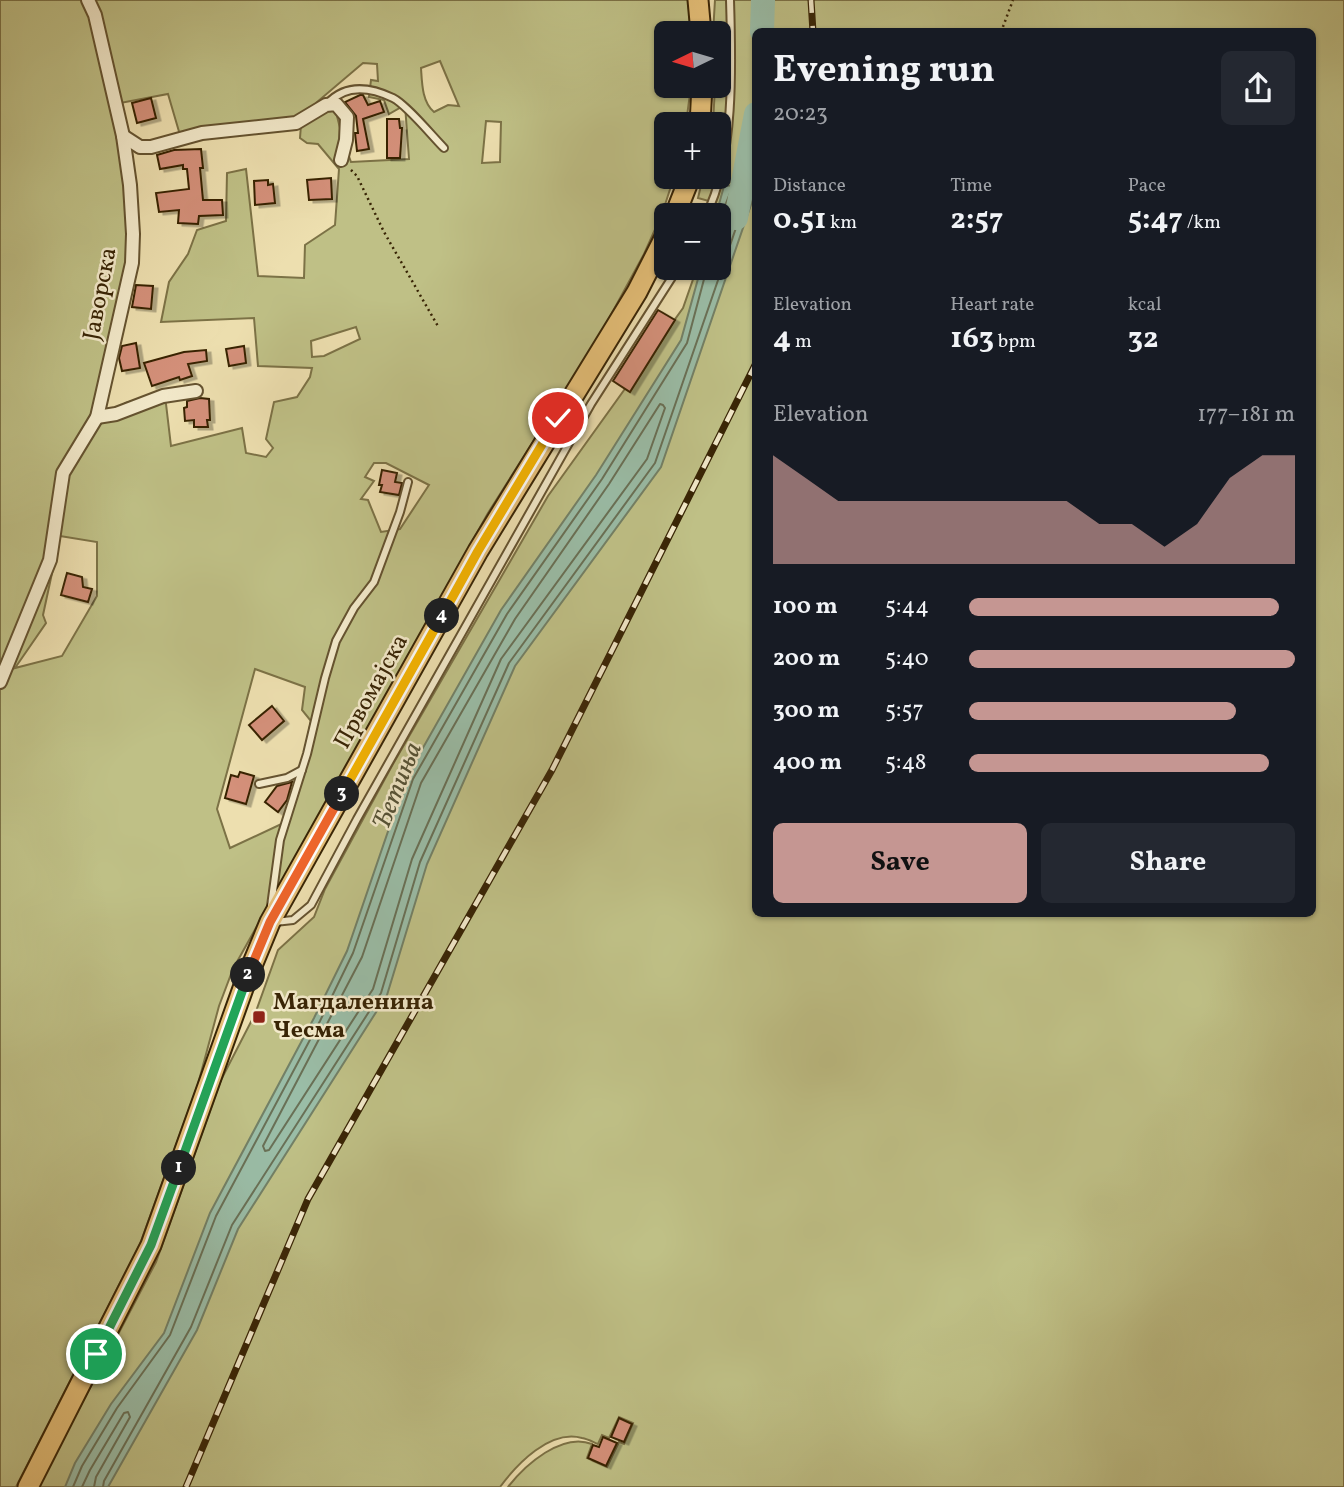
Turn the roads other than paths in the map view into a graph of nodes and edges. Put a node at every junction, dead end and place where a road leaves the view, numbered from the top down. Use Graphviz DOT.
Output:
graph roads {
  1 [pos="88,0"];
  2 [pos="698,0"];
  3 [pos="730,0"];
  4 [pos="700,21"];
  5 [pos="326,105"];
  6 [pos="123,136"];
  7 [pos="444,148"];
  8 [pos="341,160"];
  9 [pos="712,203"];
  10 [pos="654,258"];
  11 [pos="670,280"];
  12 [pos="196,391"];
  13 [pos="97,417"];
  14 [pos="408,482"];
  15 [pos="0,682"];
  16 [pos="302,770"];
  17 [pos="259,784"];
  18 [pos="270,922"];
  19 [pos="28,1487"];
  1 -- 6 [label="street, Јаворска"];
  2 -- 4 [label="main road"];
  3 -- 9 [label="lane"];
  5 -- 6 [label="street"];
  5 -- 7 [label="lane"];
  5 -- 8 [label="street"];
  6 -- 13 [label="street, Јаворска"];
  10 -- 18 [label="main road, Првомајска"];
  11 -- 18 [label="lane"];
  12 -- 13 [label="street"];
  13 -- 15 [label="street, Јаворска"];
  14 -- 16 [label="lane, Првомајска"];
  16 -- 17 [label="lane"];
  16 -- 18 [label="lane, Првомајска"];
  18 -- 19 [label="main road, Првомајска"];
}
